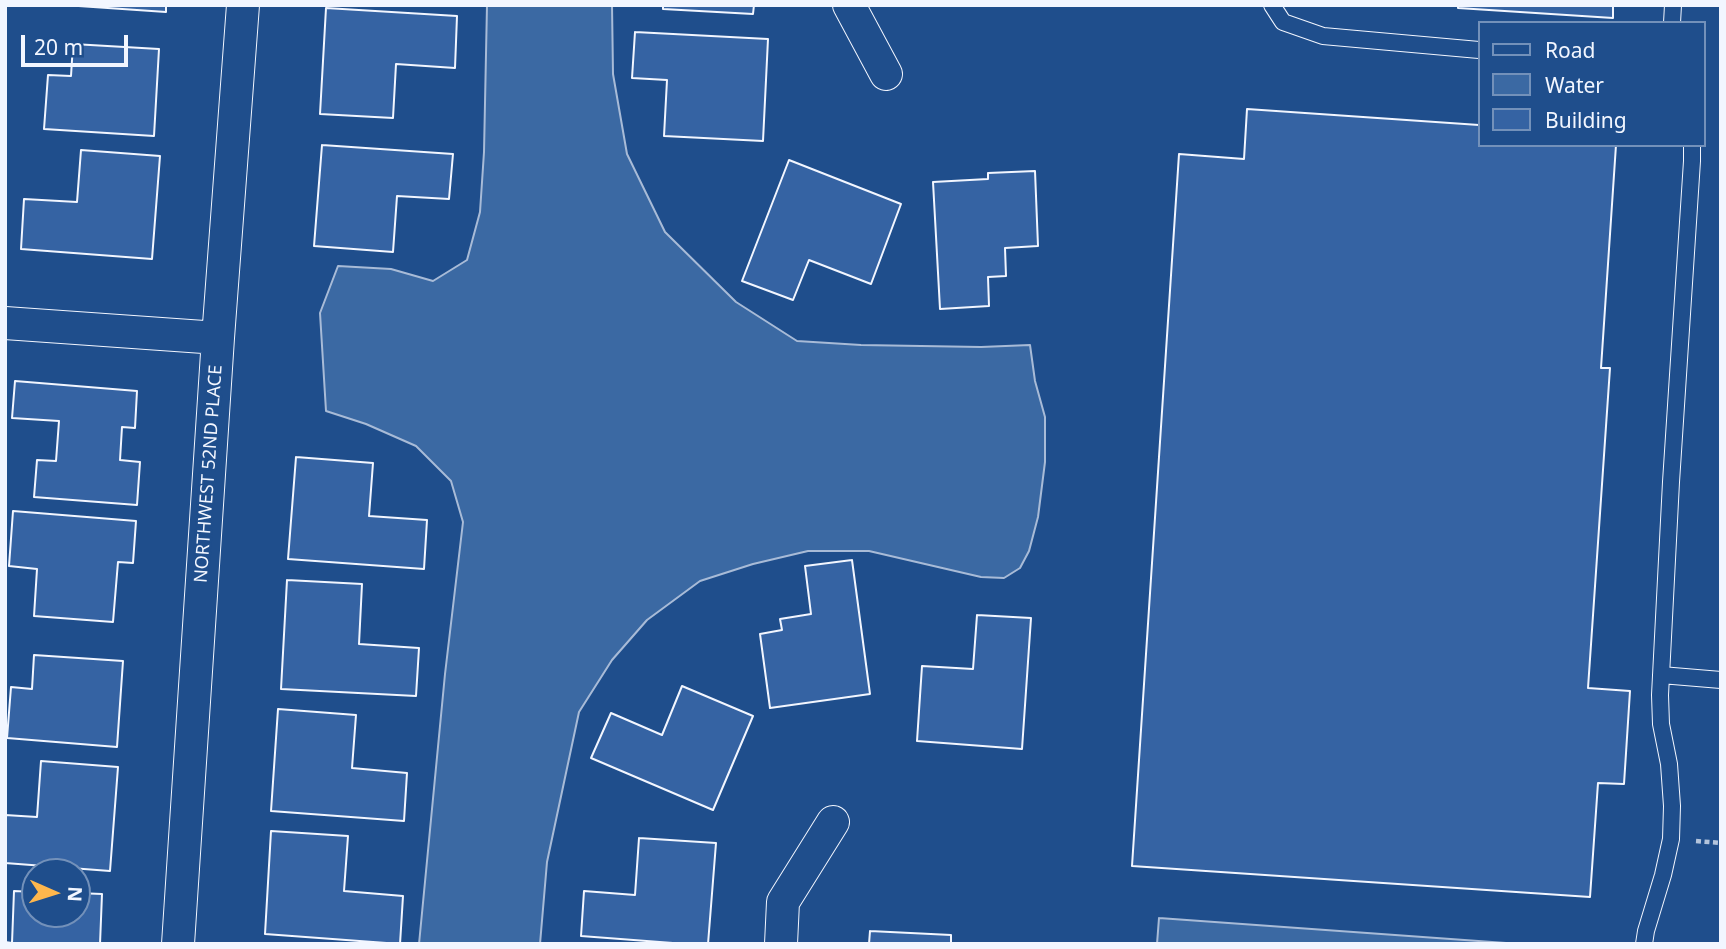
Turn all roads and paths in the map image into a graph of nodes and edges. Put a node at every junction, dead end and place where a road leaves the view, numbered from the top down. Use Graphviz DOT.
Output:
graph roads {
  1 [pos="243,5"];
  2 [pos="849,5"];
  3 [pos="1272,5"];
  4 [pos="1478,50"];
  5 [pos="886,74"];
  6 [pos="1692,147"];
  7 [pos="5,323"];
  8 [pos="218,338"];
  9 [pos="1661,676"];
  10 [pos="1721,680"];
  11 [pos="833,822"];
  12 [pos="178,944"];
  13 [pos="781,944"];
  14 [pos="1644,944"];
  1 -- 8 [label="street, NORTHWEST 52ND PLACE"];
  2 -- 5 [label="street"];
  3 -- 4 [label="lane"];
  6 -- 9 [label="lane"];
  7 -- 8 [label="street"];
  8 -- 12 [label="street, NORTHWEST 52ND PLACE"];
  9 -- 10 [label="lane"];
  9 -- 14 [label="lane"];
  11 -- 13 [label="street"];
}
